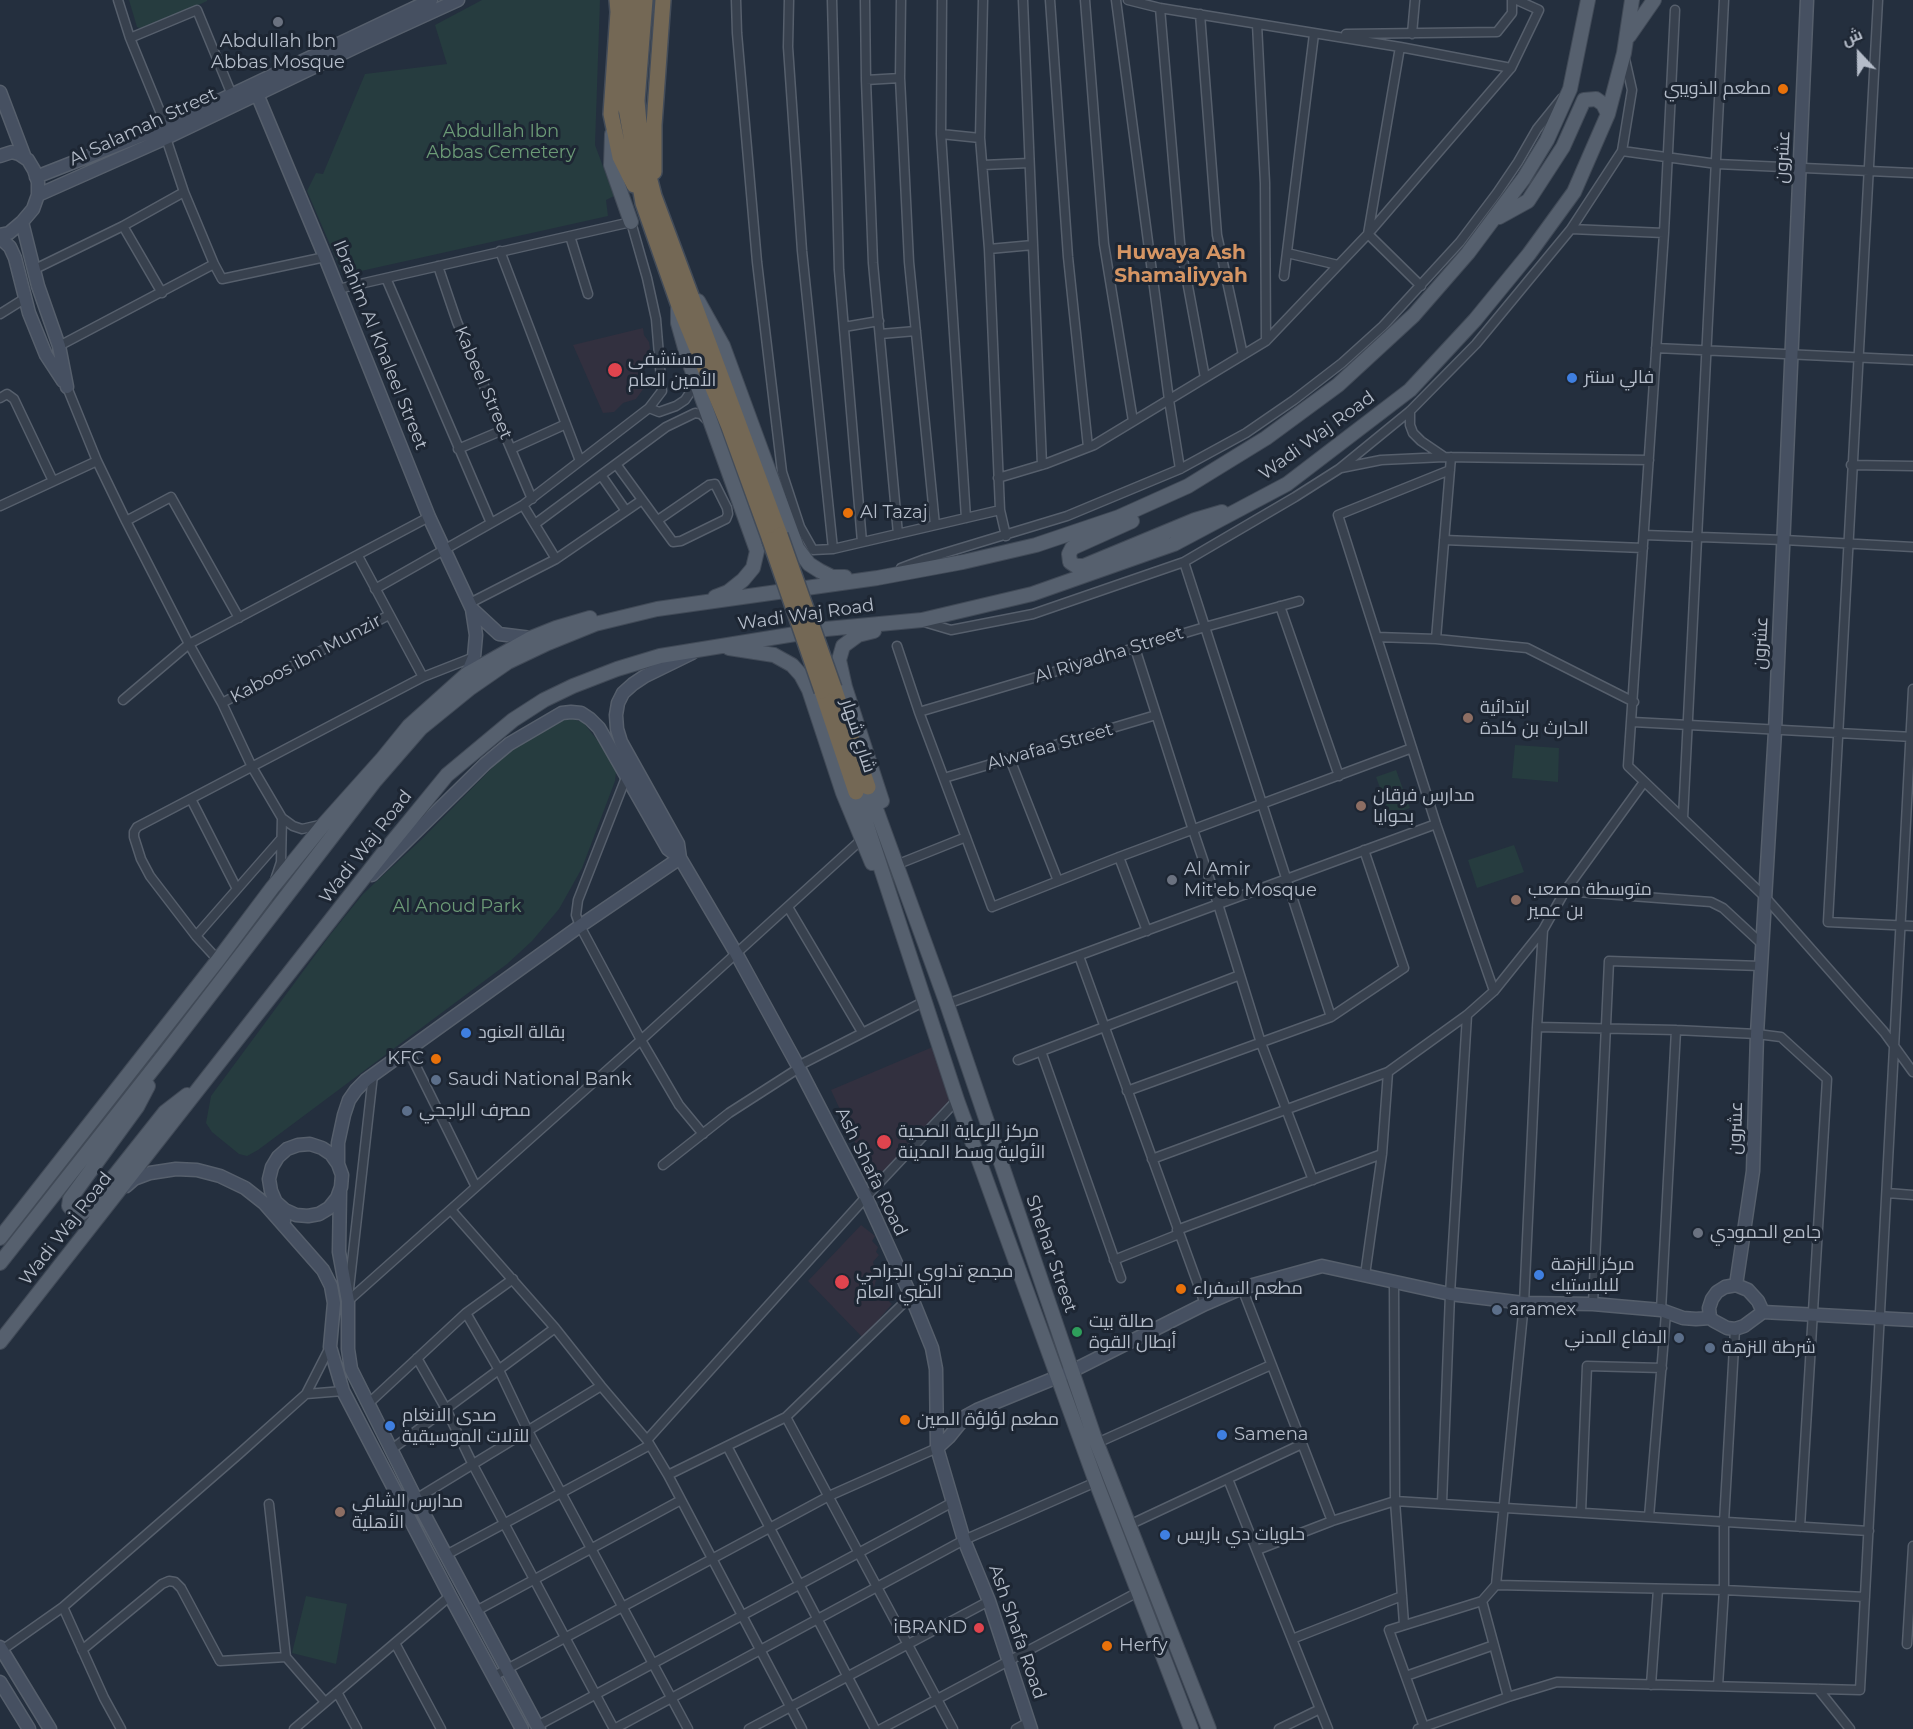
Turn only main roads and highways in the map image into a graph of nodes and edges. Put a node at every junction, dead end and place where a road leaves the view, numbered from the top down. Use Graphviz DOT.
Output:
graph roads {
  1 [pos="617,0"];
  2 [pos="632,0"];
  3 [pos="645,0"];
  4 [pos="663,0"];
  5 [pos="1577,0"];
  6 [pos="1588,0"];
  7 [pos="1632,0"];
  8 [pos="1654,0"];
  9 [pos="1584,18"];
  10 [pos="1625,47"];
  11 [pos="611,114"];
  12 [pos="1608,114"];
  13 [pos="648,200"];
  14 [pos="1493,220"];
  15 [pos="631,222"];
  16 [pos="687,280"];
  17 [pos="678,303"];
  18 [pos="1224,464"];
  19 [pos="1254,501"];
  20 [pos="775,537"];
  21 [pos="877,578"];
  22 [pos="696,604"];
  23 [pos="657,609"];
  24 [pos="911,621"];
  25 [pos="715,646"];
  26 [pos="862,790"];
  27 [pos="896,866"];
  28 [pos="898,919"];
  29 [pos="164,1055"];
  30 [pos="205,1081"];
  31 [pos="0,1238"];
  32 [pos="0,1263"];
  33 [pos="0,1342"];
  34 [pos="1191,1729"];
  35 [pos="1209,1729"];
  1 -- 11 [label="highway"];
  2 -- 13 [label="highway"];
  3 -- 13 [label="highway"];
  4 -- 13 [label="highway"];
  5 -- 9 [label="main road"];
  6 -- 9 [label="main road, Wadi Waj Road"];
  7 -- 10 [label="main road, Wadi Waj Road"];
  8 -- 10 [label="main road"];
  9 -- 14 [label="main road, Wadi Waj Road"];
  10 -- 12 [label="main road, Wadi Waj Road"];
  11 -- 13 [label="highway"];
  11 -- 15 [label="main road"];
  12 -- 14 [label="main road"];
  12 -- 19 [label="main road, Wadi Waj Road"];
  13 -- 16 [label="highway"];
  13 -- 17 [label="highway"];
  14 -- 18 [label="main road, Wadi Waj Road"];
  16 -- 20 [label="highway"];
  16 -- 21 [label="main road"];
  17 -- 20 [label="highway"];
  17 -- 22 [label="main road"];
  18 -- 19 [label="main road"];
  18 -- 21 [label="main road, Wadi Waj Road"];
  19 -- 24 [label="main road, Wadi Waj Road"];
  20 -- 26 [label="highway, bridge"];
  21 -- 22 [label="main road, Wadi Waj Road"];
  22 -- 23 [label="main road, Wadi Waj Road"];
  23 -- 29 [label="main road, Wadi Waj Road"];
  23 -- 31 [label="main road"];
  24 -- 25 [label="main road, Wadi Waj Road"];
  24 -- 27 [label="main road"];
  25 -- 28 [label="main road"];
  25 -- 30 [label="main road, Wadi Waj Road"];
  26 -- 27 [label="main road, Shehar Street"];
  26 -- 28 [label="main road, Shehar Street"];
  27 -- 35 [label="main road, Shehar Street"];
  28 -- 34 [label="main road, Shehar Street"];
  29 -- 30 [label="main road"];
  29 -- 32 [label="main road, Wadi Waj Road"];
  30 -- 33 [label="main road, Wadi Waj Road"];
}
